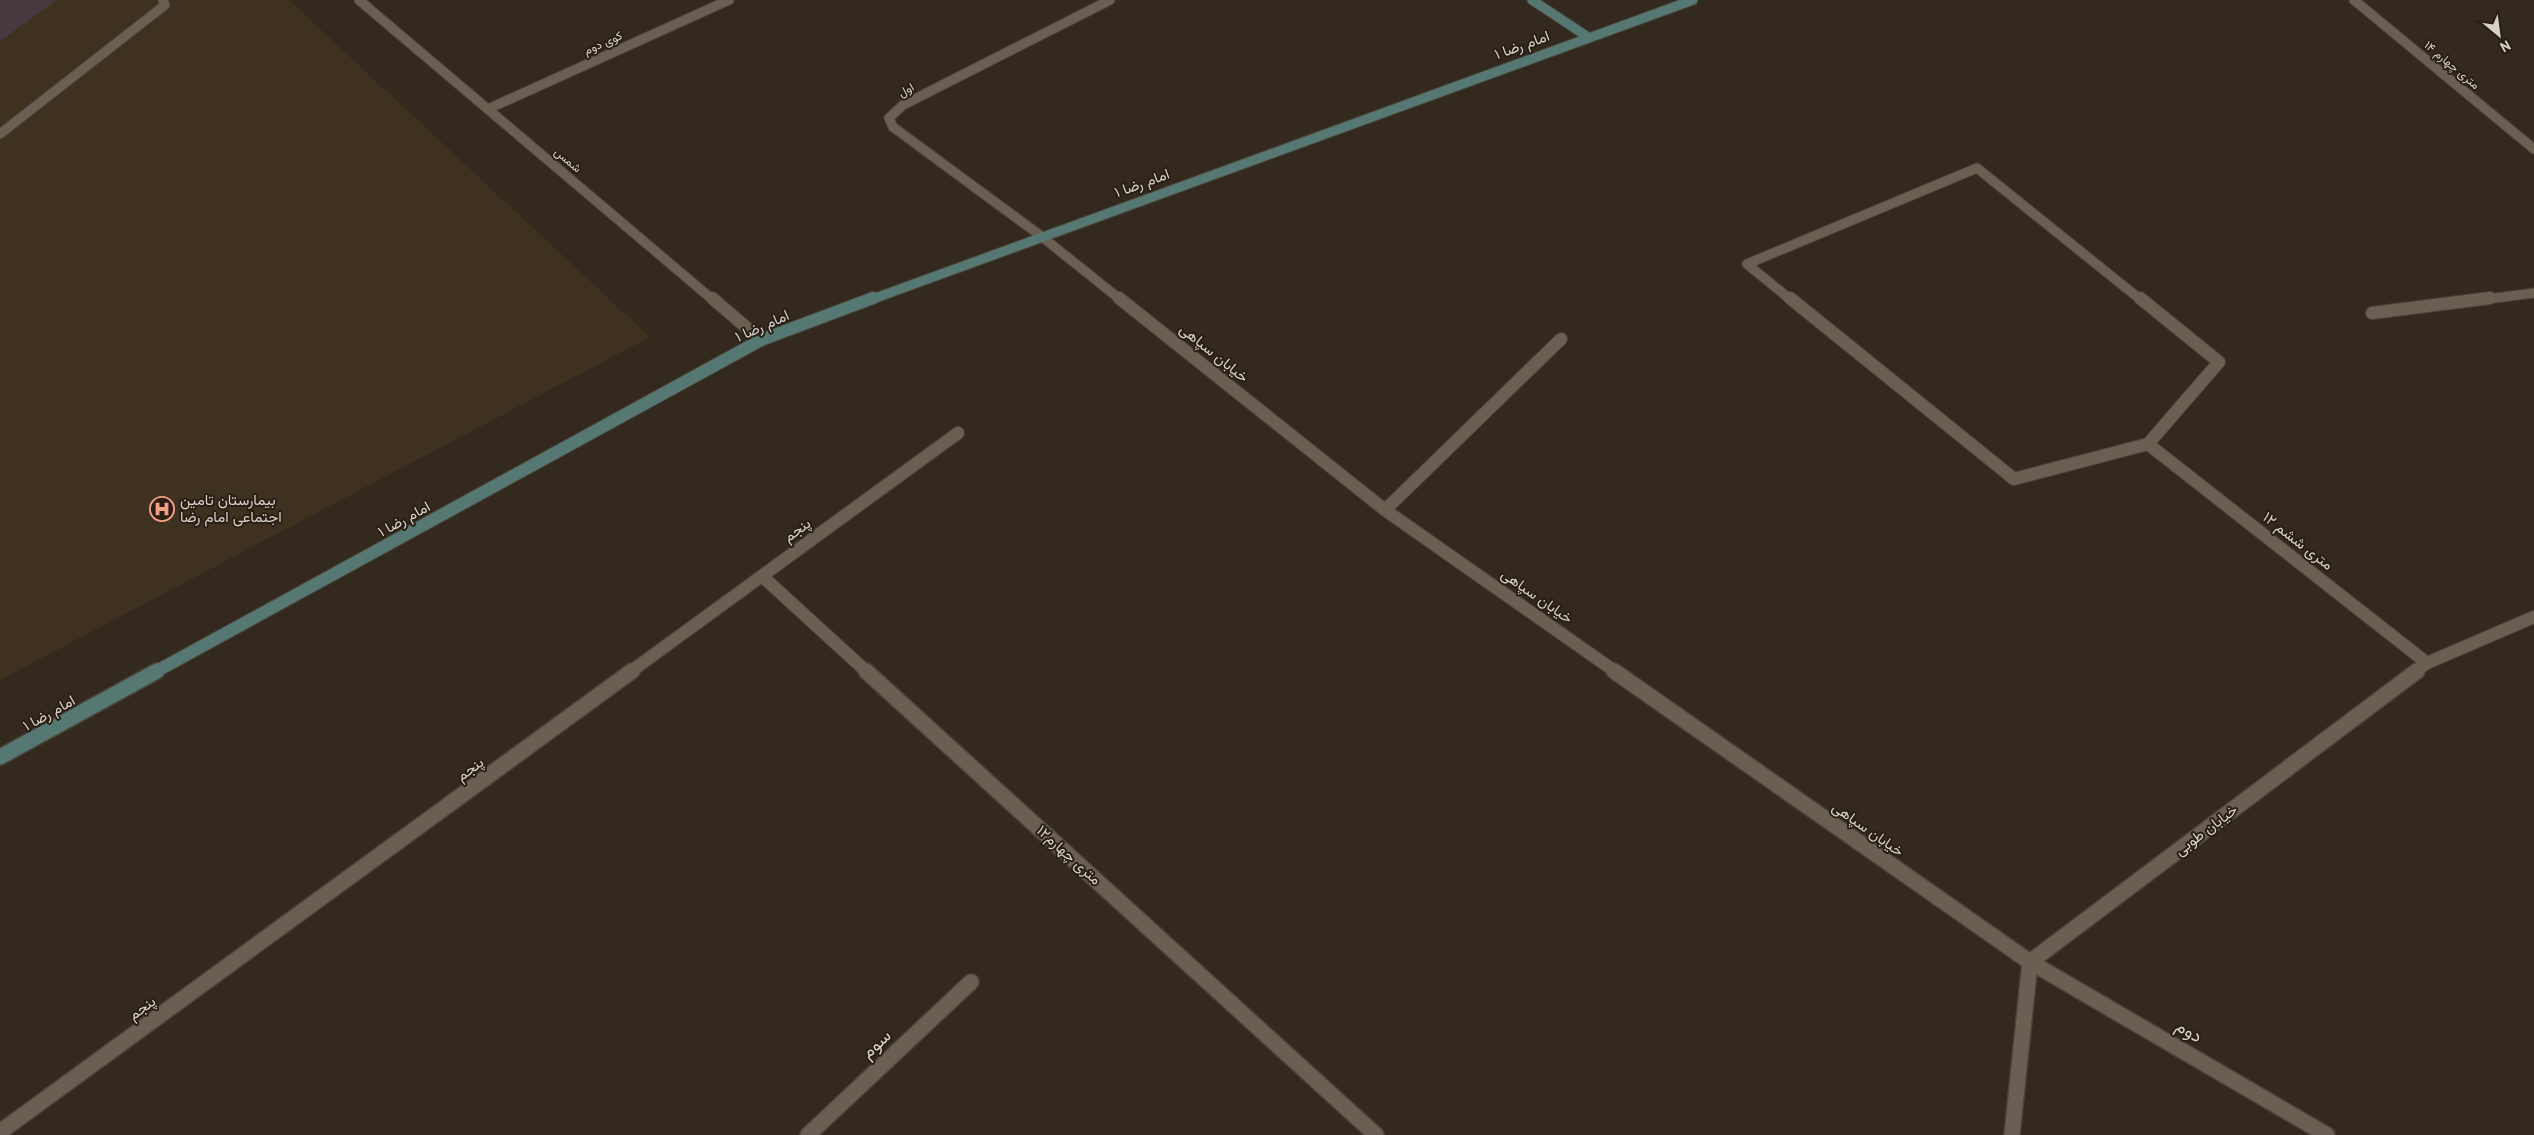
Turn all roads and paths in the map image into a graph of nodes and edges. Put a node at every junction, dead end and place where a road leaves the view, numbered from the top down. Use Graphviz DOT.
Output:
graph roads {
  1 [pos="162,0"];
  2 [pos="359,0"];
  3 [pos="729,0"];
  4 [pos="1110,0"];
  5 [pos="1532,0"];
  6 [pos="1693,0"];
  7 [pos="2354,0"];
  8 [pos="1588,37"];
  9 [pos="488,109"];
  10 [pos="0,134"];
  11 [pos="2534,149"];
  12 [pos="1041,236"];
  13 [pos="2534,293"];
  14 [pos="2372,313"];
  15 [pos="1560,339"];
  16 [pos="761,340"];
  17 [pos="958,433"];
  18 [pos="2148,444"];
  19 [pos="1385,510"];
  20 [pos="762,576"];
  21 [pos="2534,617"];
  22 [pos="2427,663"];
  23 [pos="0,757"];
  24 [pos="2030,962"];
  25 [pos="971,982"];
  26 [pos="0,1132"];
  27 [pos="808,1135"];
  28 [pos="1376,1135"];
  29 [pos="2012,1135"];
  30 [pos="2327,1135"];
  1 -- 10 [label="street"];
  2 -- 9 [label="street, شمس"];
  3 -- 9 [label="street, کوی دوم"];
  4 -- 12 [label="street, اول"];
  5 -- 8 [label="main road, امام رضا ۱"];
  6 -- 8 [label="main road, امام رضا ۱"];
  7 -- 11 [label="street, ۱۴ متری چهارم"];
  8 -- 12 [label="main road, امام رضا ۱"];
  9 -- 16 [label="street, شمس"];
  12 -- 16 [label="main road, امام رضا ۱"];
  12 -- 19 [label="street, خیابان سپاهی"];
  13 -- 14 [label="street"];
  15 -- 19 [label="street"];
  16 -- 23 [label="main road, امام رضا ۱"];
  17 -- 20 [label="street, پنجم"];
  18 -- 18 [label="street"];
  18 -- 22 [label="street, ۱۲ متری ششم"];
  19 -- 24 [label="street, خیابان سپاهی"];
  20 -- 26 [label="street, پنجم"];
  20 -- 28 [label="street, ۱۲متری چهارم"];
  21 -- 22 [label="street, خیابان طوبی"];
  22 -- 24 [label="street, خیابان طوبی"];
  24 -- 29 [label="street"];
  24 -- 30 [label="street, دوم"];
  25 -- 27 [label="street, سوم"];
}
